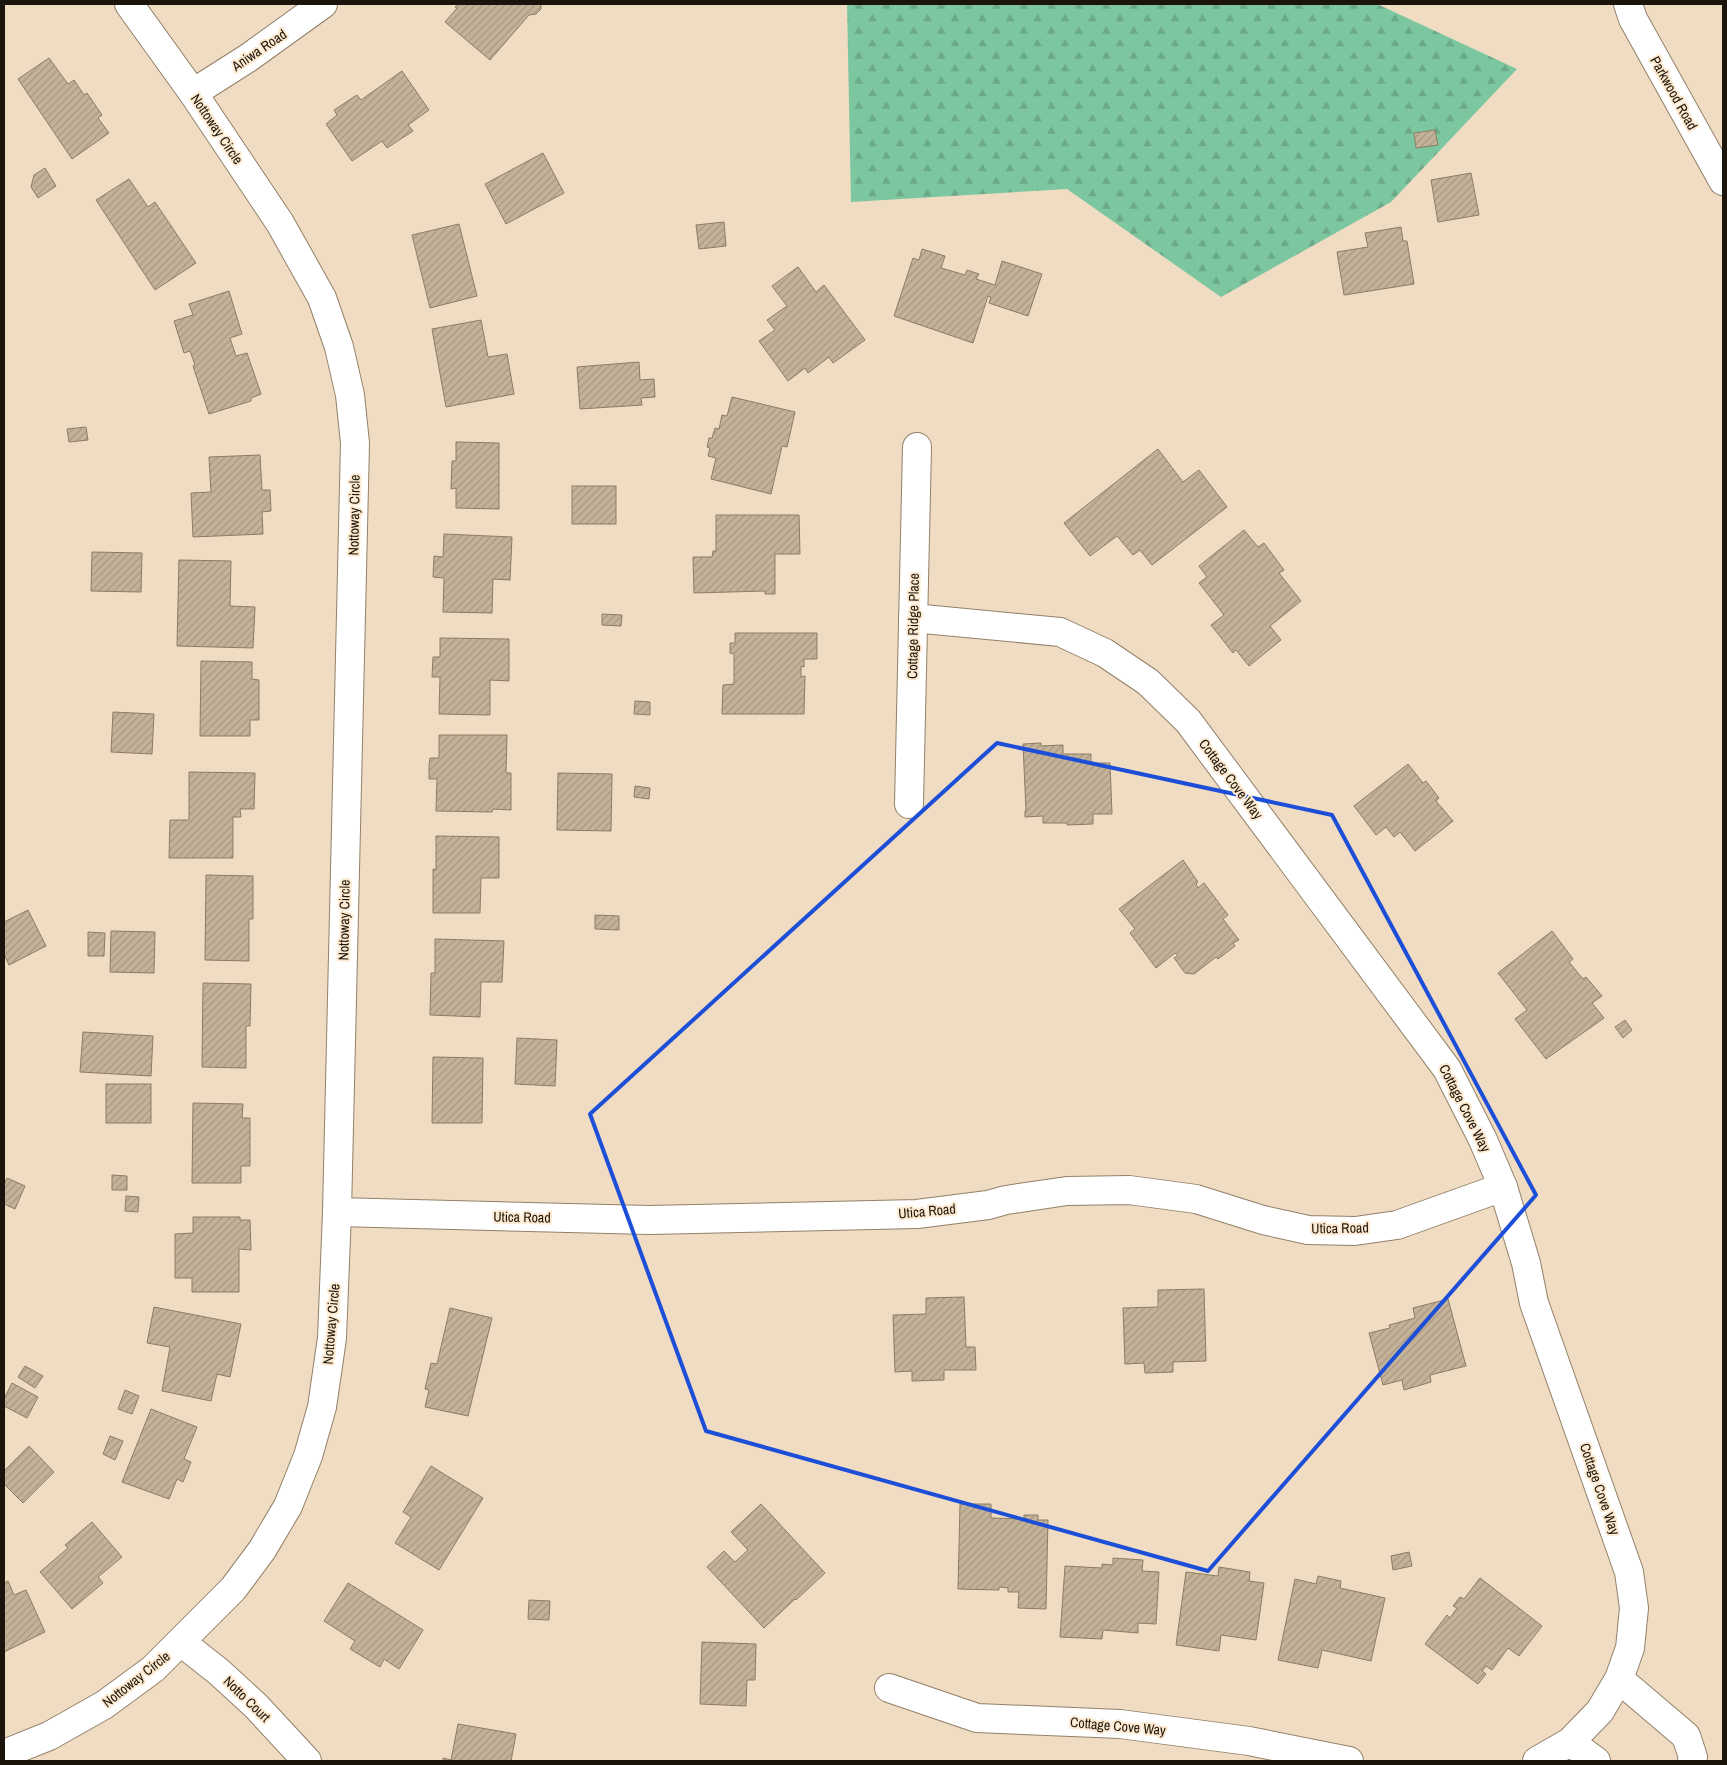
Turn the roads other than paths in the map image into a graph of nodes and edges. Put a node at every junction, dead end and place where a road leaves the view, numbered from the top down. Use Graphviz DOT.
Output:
graph roads {
  1 [pos="129,4"];
  2 [pos="323,4"];
  3 [pos="1628,4"];
  4 [pos="193,93"];
  5 [pos="1723,181"];
  6 [pos="917,447"];
  7 [pos="913,618"];
  8 [pos="909,804"];
  9 [pos="1503,1187"];
  10 [pos="337,1212"];
  11 [pos="181,1642"];
  12 [pos="1619,1680"];
  13 [pos="889,1688"];
  14 [pos="1570,1742"];
  15 [pos="4,1754"];
  16 [pos="307,1761"];
  17 [pos="1349,1761"];
  18 [pos="1536,1761"];
  19 [pos="1596,1761"];
  20 [pos="1692,1761"];
  1 -- 4 [label="street, Nottoway Circle"];
  2 -- 4 [label="street, Aniwa Road"];
  3 -- 5 [label="street, Parkwood Road"];
  4 -- 10 [label="street, Nottoway Circle"];
  6 -- 7 [label="street, Cottage Ridge Place"];
  7 -- 8 [label="street, Cottage Ridge Place"];
  7 -- 9 [label="street, Cottage Cove Way"];
  9 -- 10 [label="street, Utica Road"];
  9 -- 12 [label="street, Cottage Cove Way"];
  10 -- 11 [label="street, Nottoway Circle"];
  11 -- 15 [label="street, Nottoway Circle"];
  11 -- 16 [label="street, Notto Court"];
  12 -- 14 [label="street, Cottage Cove Way"];
  12 -- 20 [label="street"];
  13 -- 17 [label="street, Cottage Cove Way"];
  14 -- 18 [label="street, Cottage Cove Way"];
  14 -- 19 [label="street"];
}
